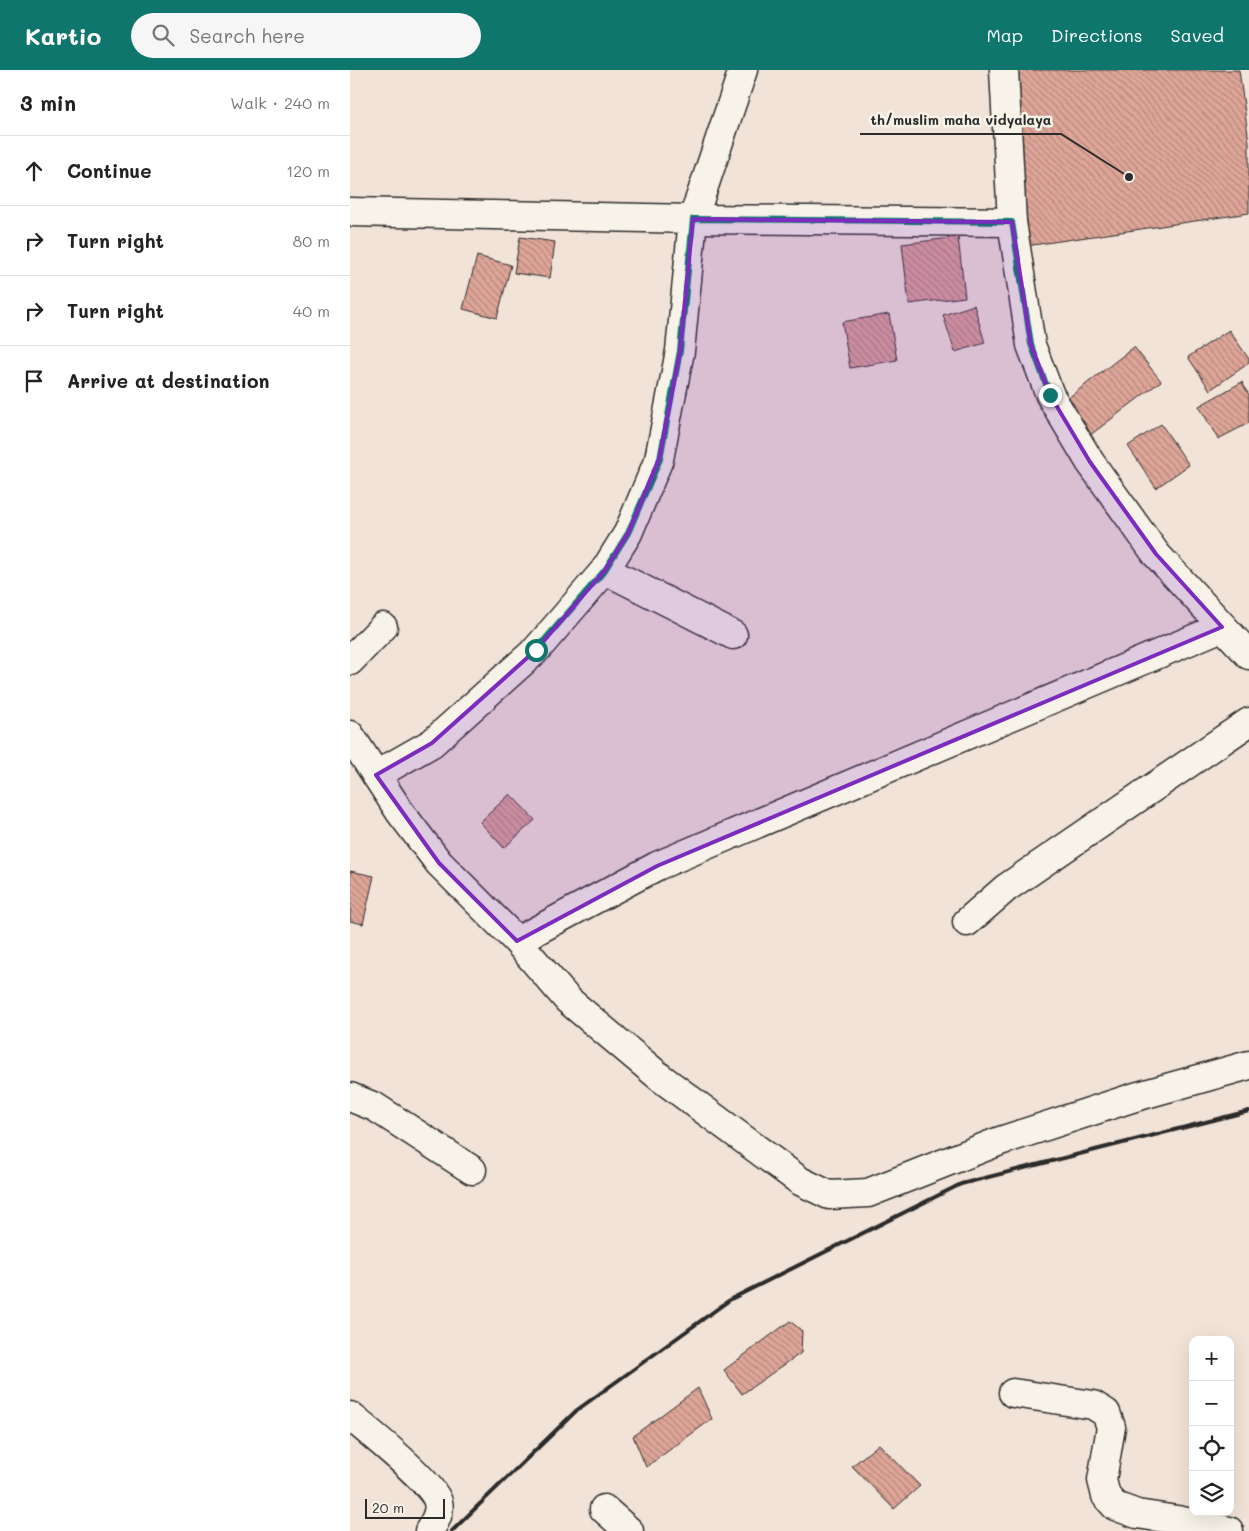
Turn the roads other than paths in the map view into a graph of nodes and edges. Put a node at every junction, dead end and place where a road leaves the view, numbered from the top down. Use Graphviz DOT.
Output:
graph roads {
  1 [pos="743,70"];
  2 [pos="1004,70"];
  3 [pos="350,212"];
  4 [pos="693,219"];
  5 [pos="1012,222"];
  6 [pos="605,570"];
  7 [pos="383,627"];
  8 [pos="1222,627"];
  9 [pos="733,636"];
  10 [pos="1249,655"];
  11 [pos="350,661"];
  12 [pos="1249,722"];
  13 [pos="350,735"];
  14 [pos="376,774"];
  15 [pos="967,922"];
  16 [pos="517,941"];
  17 [pos="1249,1066"];
  18 [pos="350,1097"];
  19 [pos="472,1170"];
  20 [pos="1013,1393"];
  21 [pos="350,1416"];
  22 [pos="604,1509"];
  23 [pos="429,1531"];
  24 [pos="630,1531"];
  25 [pos="1229,1531"];
  1 -- 4 [label="street"];
  2 -- 5 [label="street"];
  3 -- 4 [label="street"];
  4 -- 5 [label="street"];
  4 -- 6 [label="street"];
  5 -- 8 [label="street"];
  6 -- 9 [label="street"];
  6 -- 14 [label="street"];
  7 -- 11 [label="street"];
  8 -- 10 [label="street"];
  8 -- 16 [label="street"];
  12 -- 15 [label="street"];
  13 -- 14 [label="street"];
  14 -- 16 [label="street"];
  16 -- 17 [label="street"];
  18 -- 19 [label="street"];
  20 -- 25 [label="street"];
  21 -- 23 [label="street"];
  22 -- 24 [label="street"];
}
